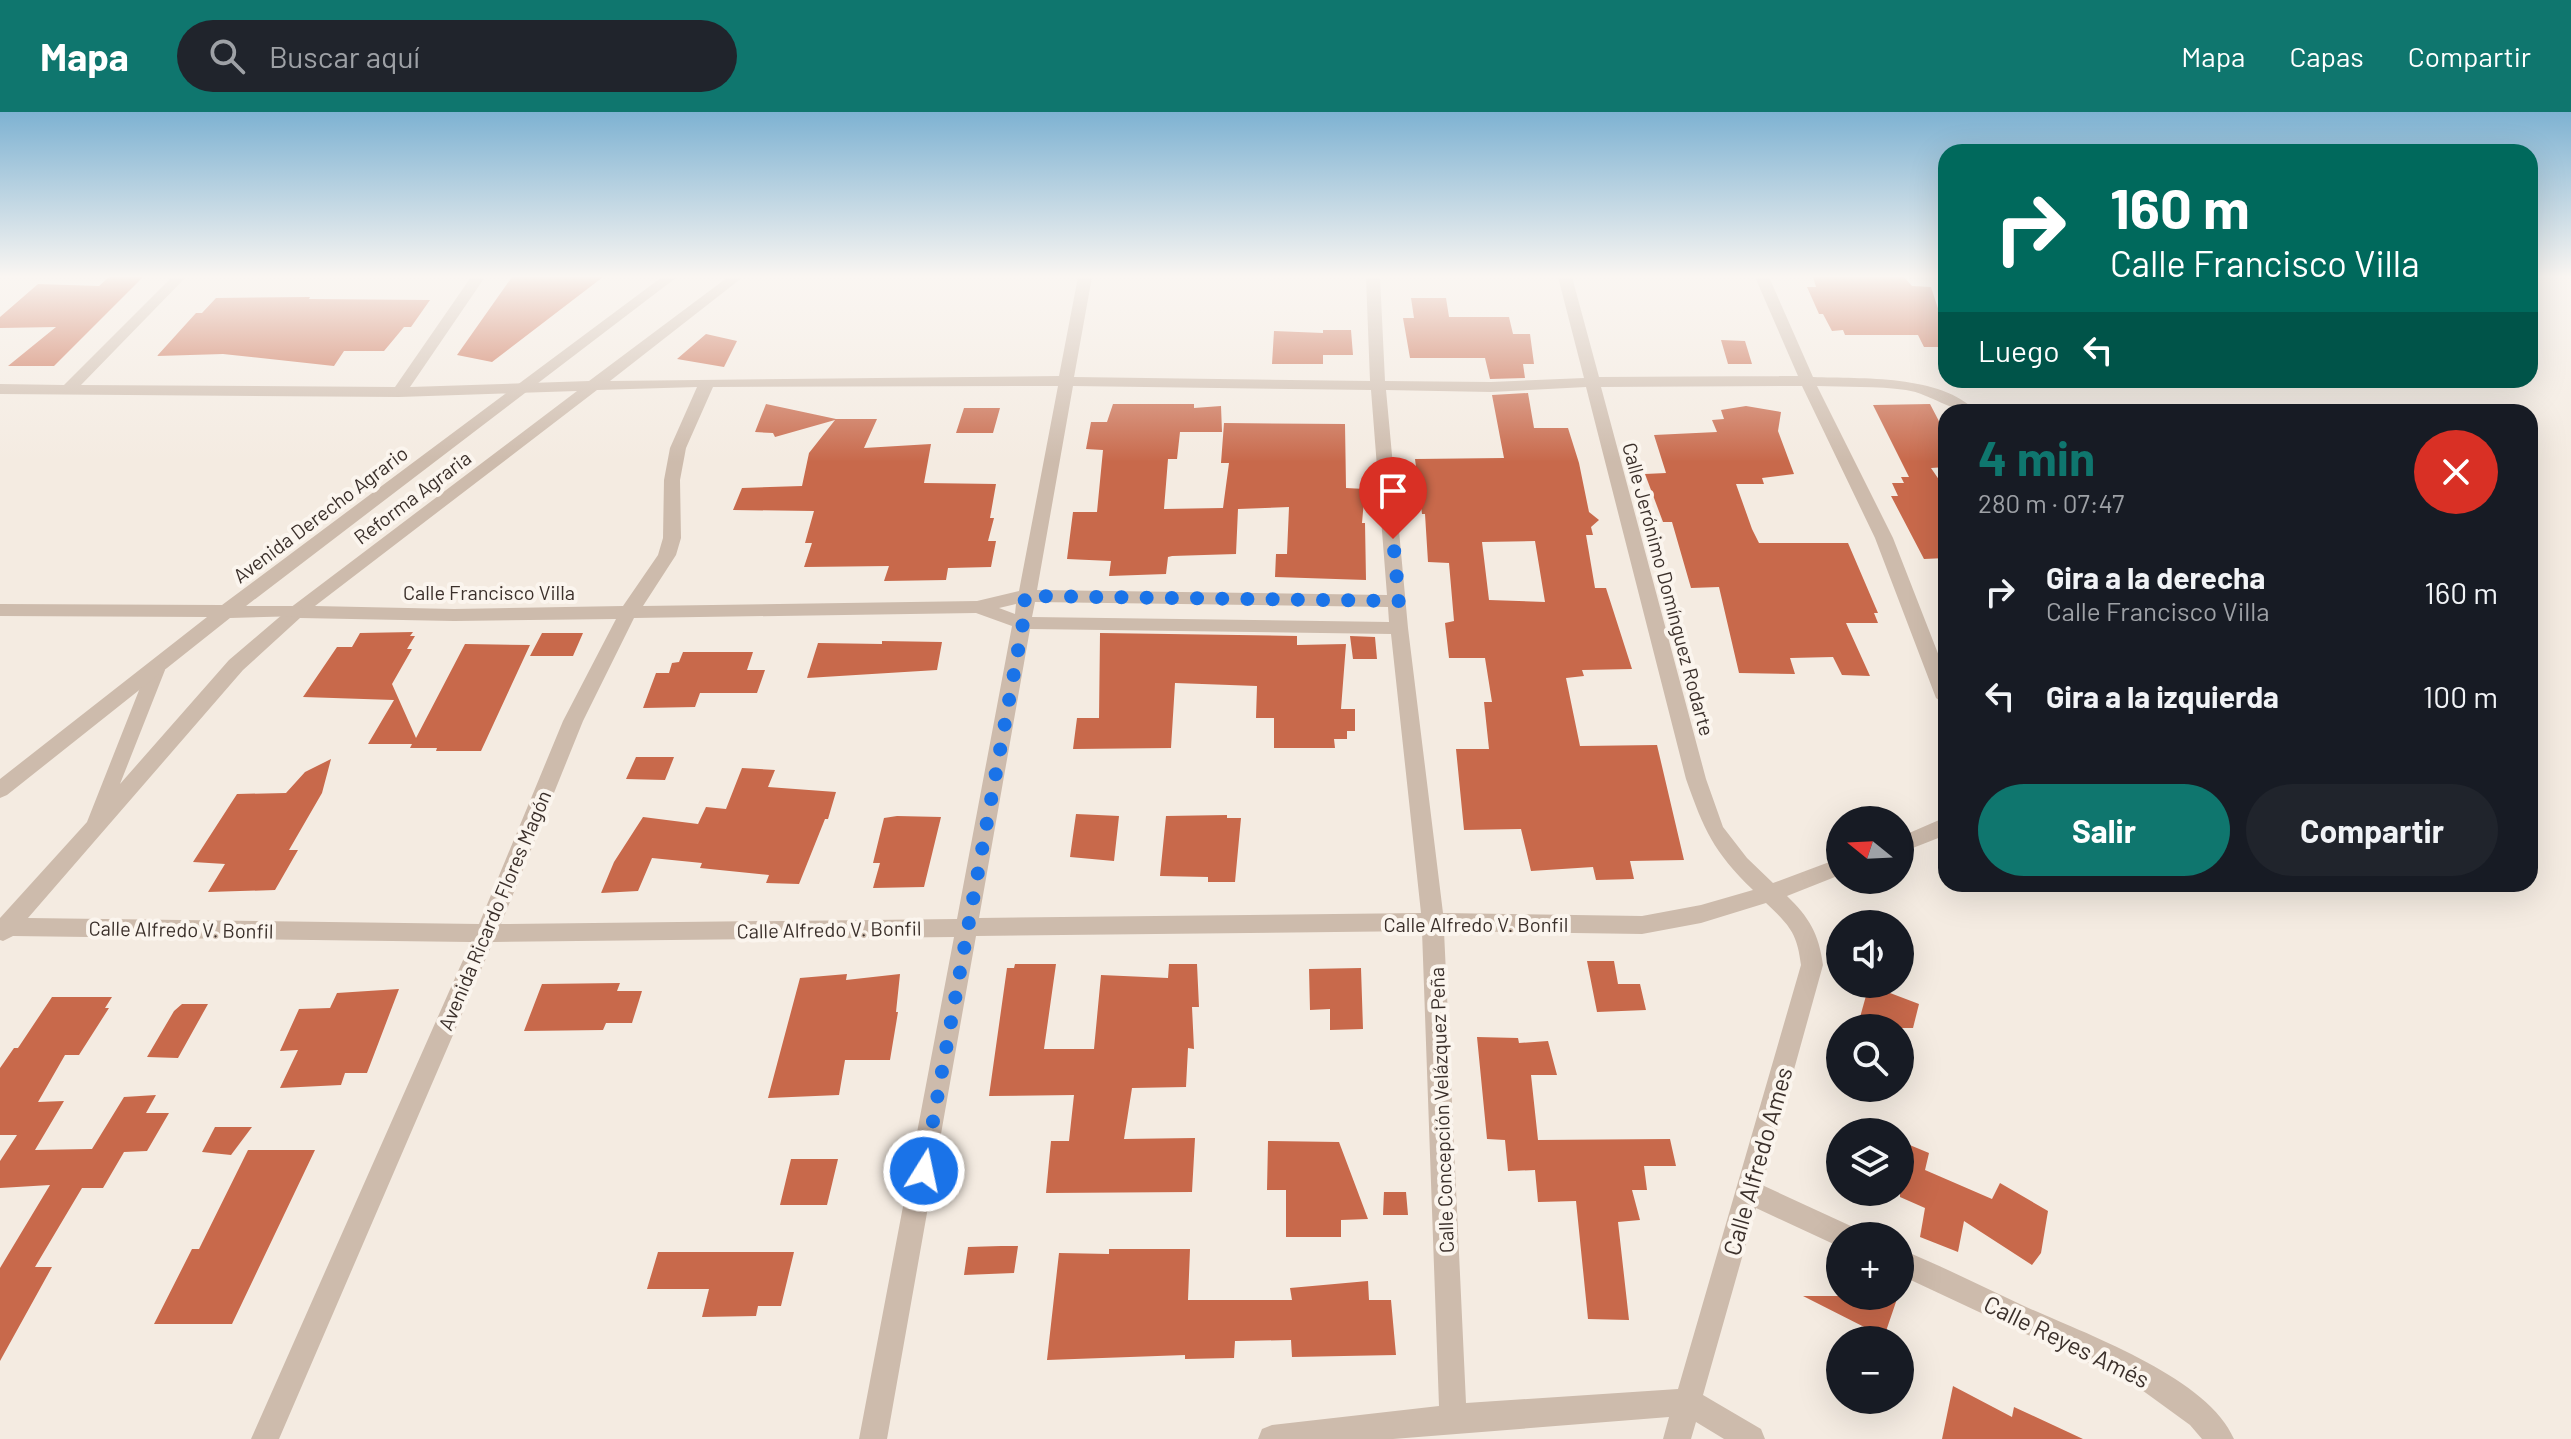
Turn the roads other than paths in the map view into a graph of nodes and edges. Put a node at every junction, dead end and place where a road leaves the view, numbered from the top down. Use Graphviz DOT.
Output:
graph roads {
  1 [pos="118,339"];
  2 [pos="435,339"];
  3 [pos="588,339"];
  4 [pos="656,339"];
  5 [pos="1074,339"];
  6 [pos="1376,339"];
  7 [pos="1581,339"];
  8 [pos="1789,339"];
  9 [pos="1066,381"];
  10 [pos="1807,381"];
  11 [pos="707,382"];
  12 [pos="1592,382"];
  13 [pos="1378,384"];
  14 [pos="595,386"];
  15 [pos="523,388"];
  16 [pos="0,389"];
  17 [pos="69,389"];
  18 [pos="399,392"];
  19 [pos="1953,404"];
  20 [pos="1025,596"];
  21 [pos="1399,601"];
  22 [pos="977,607"];
  23 [pos="0,610"];
  24 [pos="227,611"];
  25 [pos="296,612"];
  26 [pos="628,613"];
  27 [pos="1023,623"];
  28 [pos="1399,628"];
  29 [pos="156,670"];
  30 [pos="1938,677"];
  31 [pos="0,790"];
  32 [pos="92,830"];
  33 [pos="1938,830"];
  34 [pos="1914,840"];
  35 [pos="1826,871"];
  36 [pos="1770,893"];
  37 [pos="1433,922"];
  38 [pos="966,928"];
  39 [pos="2,930"];
  40 [pos="486,933"];
  41 [pos="1749,1192"];
  42 [pos="1826,1228"];
  43 [pos="1914,1268"];
  44 [pos="1688,1402"];
  45 [pos="1453,1418"];
  46 [pos="265,1439"];
  47 [pos="873,1439"];
  48 [pos="1272,1439"];
  49 [pos="1677,1439"];
  50 [pos="1751,1439"];
  51 [pos="2220,1439"];
  1 -- 17 [label="street"];
  2 -- 18 [label="street"];
  3 -- 15 [label="street, Avenida Derecho Agrario"];
  4 -- 14 [label="street, Reforma Agraria"];
  5 -- 9 [label="street"];
  6 -- 13 [label="street, Calle Concepción Velázquez Peña"];
  7 -- 12 [label="street, Calle Jerónimo Domínguez Rodarte"];
  8 -- 10 [label="street"];
  9 -- 11 [label="street"];
  9 -- 13 [label="street"];
  9 -- 20 [label="street"];
  10 -- 12 [label="street"];
  10 -- 19 [label="street"];
  10 -- 30 [label="street"];
  11 -- 14 [label="street"];
  11 -- 26 [label="street, Avenida Ricardo Flores Magón"];
  12 -- 13 [label="street"];
  12 -- 36 [label="street, Calle Jerónimo Domínguez Rodarte"];
  13 -- 21 [label="street, Calle Concepción Velázquez Peña"];
  14 -- 15 [label="street"];
  14 -- 25 [label="street, Reforma Agraria"];
  15 -- 18 [label="street"];
  15 -- 24 [label="street, Avenida Derecho Agrario"];
  16 -- 17 [label="street"];
  17 -- 18 [label="street"];
  20 -- 21 [label="street, Calle Francisco Villa"];
  20 -- 22 [label="street, Calle Francisco Villa"];
  20 -- 27 [label="street"];
  21 -- 28 [label="street, Calle Concepción Velázquez Peña"];
  22 -- 26 [label="street, Calle Francisco Villa"];
  22 -- 27 [label="street, Calle Francisco Villa"];
  23 -- 24 [label="street, Calle Francisco Villa"];
  24 -- 25 [label="street, Calle Francisco Villa"];
  24 -- 29 [label="street, Avenida Derecho Agrario"];
  25 -- 26 [label="street, Calle Francisco Villa"];
  25 -- 32 [label="street, Reforma Agraria"];
  26 -- 40 [label="street, Avenida Ricardo Flores Magón"];
  27 -- 28 [label="street, Calle Francisco Villa"];
  27 -- 38 [label="street"];
  28 -- 37 [label="street, Calle Concepción Velázquez Peña"];
  29 -- 31 [label="street, Avenida Derecho Agrario"];
  29 -- 32 [label="street"];
  32 -- 39 [label="street, Reforma Agraria"];
  33 -- 34 [label="street"];
  35 -- 36 [label="street, Calle Alfredo V. Bonfil"];
  36 -- 37 [label="street, Calle Alfredo V. Bonfil"];
  36 -- 41 [label="street, Calle Alfredo Ames"];
  37 -- 38 [label="street, Calle Alfredo V. Bonfil"];
  37 -- 45 [label="street, Calle Concepción Velázquez Peña"];
  38 -- 40 [label="street, Calle Alfredo V. Bonfil"];
  38 -- 47 [label="street"];
  39 -- 40 [label="street, Calle Alfredo V. Bonfil"];
  40 -- 46 [label="street, Avenida Ricardo Flores Magón"];
  41 -- 42 [label="street"];
  41 -- 44 [label="street, Calle Alfredo Ames"];
  43 -- 51 [label="street, Calle Reyes Amés"];
  44 -- 45 [label="street"];
  44 -- 49 [label="street, Calle Alfredo Ames"];
  44 -- 50 [label="street"];
  45 -- 48 [label="street"];
}
